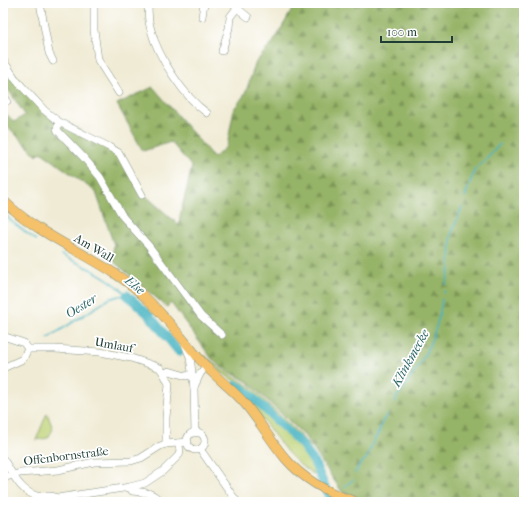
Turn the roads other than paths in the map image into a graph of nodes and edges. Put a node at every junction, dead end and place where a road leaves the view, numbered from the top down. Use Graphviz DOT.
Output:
graph roads {
  1 [pos="40,3"];
  2 [pos="94,3"];
  3 [pos="148,3"];
  4 [pos="204,3"];
  5 [pos="236,5"];
  6 [pos="202,17"];
  7 [pos="248,17"];
  8 [pos="222,51"];
  9 [pos="3,60"];
  10 [pos="53,61"];
  11 [pos="3,93"];
  12 [pos="119,93"];
  13 [pos="7,101"];
  14 [pos="207,113"];
  15 [pos="58,122"];
  16 [pos="142,195"];
  17 [pos="3,200"];
  18 [pos="222,335"];
  19 [pos="3,336"];
  20 [pos="184,340"];
  21 [pos="28,350"];
  22 [pos="204,364"];
  23 [pos="3,368"];
  24 [pos="164,374"];
  25 [pos="191,375"];
  26 [pos="194,388"];
  27 [pos="195,433"];
  28 [pos="188,442"];
  29 [pos="178,443"];
  30 [pos="166,444"];
  31 [pos="200,449"];
  32 [pos="3,459"];
  33 [pos="13,475"];
  34 [pos="3,478"];
  35 [pos="130,487"];
  36 [pos="57,498"];
  37 [pos="354,501"];
  38 [pos="48,502"];
  39 [pos="161,502"];
  40 [pos="237,502"];
  1 -- 10 [label="street"];
  2 -- 12 [label="street"];
  3 -- 14 [label="street"];
  4 -- 6 [label="street"];
  5 -- 7 [label="street"];
  5 -- 8 [label="street"];
  9 -- 15 [label="street"];
  11 -- 13 [label="street"];
  15 -- 16 [label="street"];
  15 -- 18 [label="street"];
  17 -- 20 [label="main road, Am Wall"];
  19 -- 21 [label="street"];
  20 -- 22 [label="main road, Am Wall"];
  20 -- 25 [label="street, Am Wall"];
  21 -- 23 [label="street"];
  21 -- 24 [label="street, Umlauf"];
  22 -- 25 [label="street"];
  22 -- 26 [label="street, Am Wall"];
  22 -- 37 [label="main road"];
  24 -- 25 [label="street"];
  24 -- 30 [label="street"];
  25 -- 26 [label="street, Am Wall"];
  26 -- 27 [label="street, Am Wall"];
  27 -- 28 [label="street"];
  27 -- 31 [label="street"];
  28 -- 29 [label="street"];
  28 -- 31 [label="street"];
  29 -- 30 [label="street"];
  29 -- 35 [label="street"];
  30 -- 33 [label="street, Offenbornstraße"];
  31 -- 40 [label="street"];
  32 -- 33 [label="street"];
  33 -- 34 [label="street, Offenbornstraße"];
  33 -- 36 [label="street"];
  35 -- 36 [label="street"];
  35 -- 39 [label="street"];
  36 -- 38 [label="street"];
}
